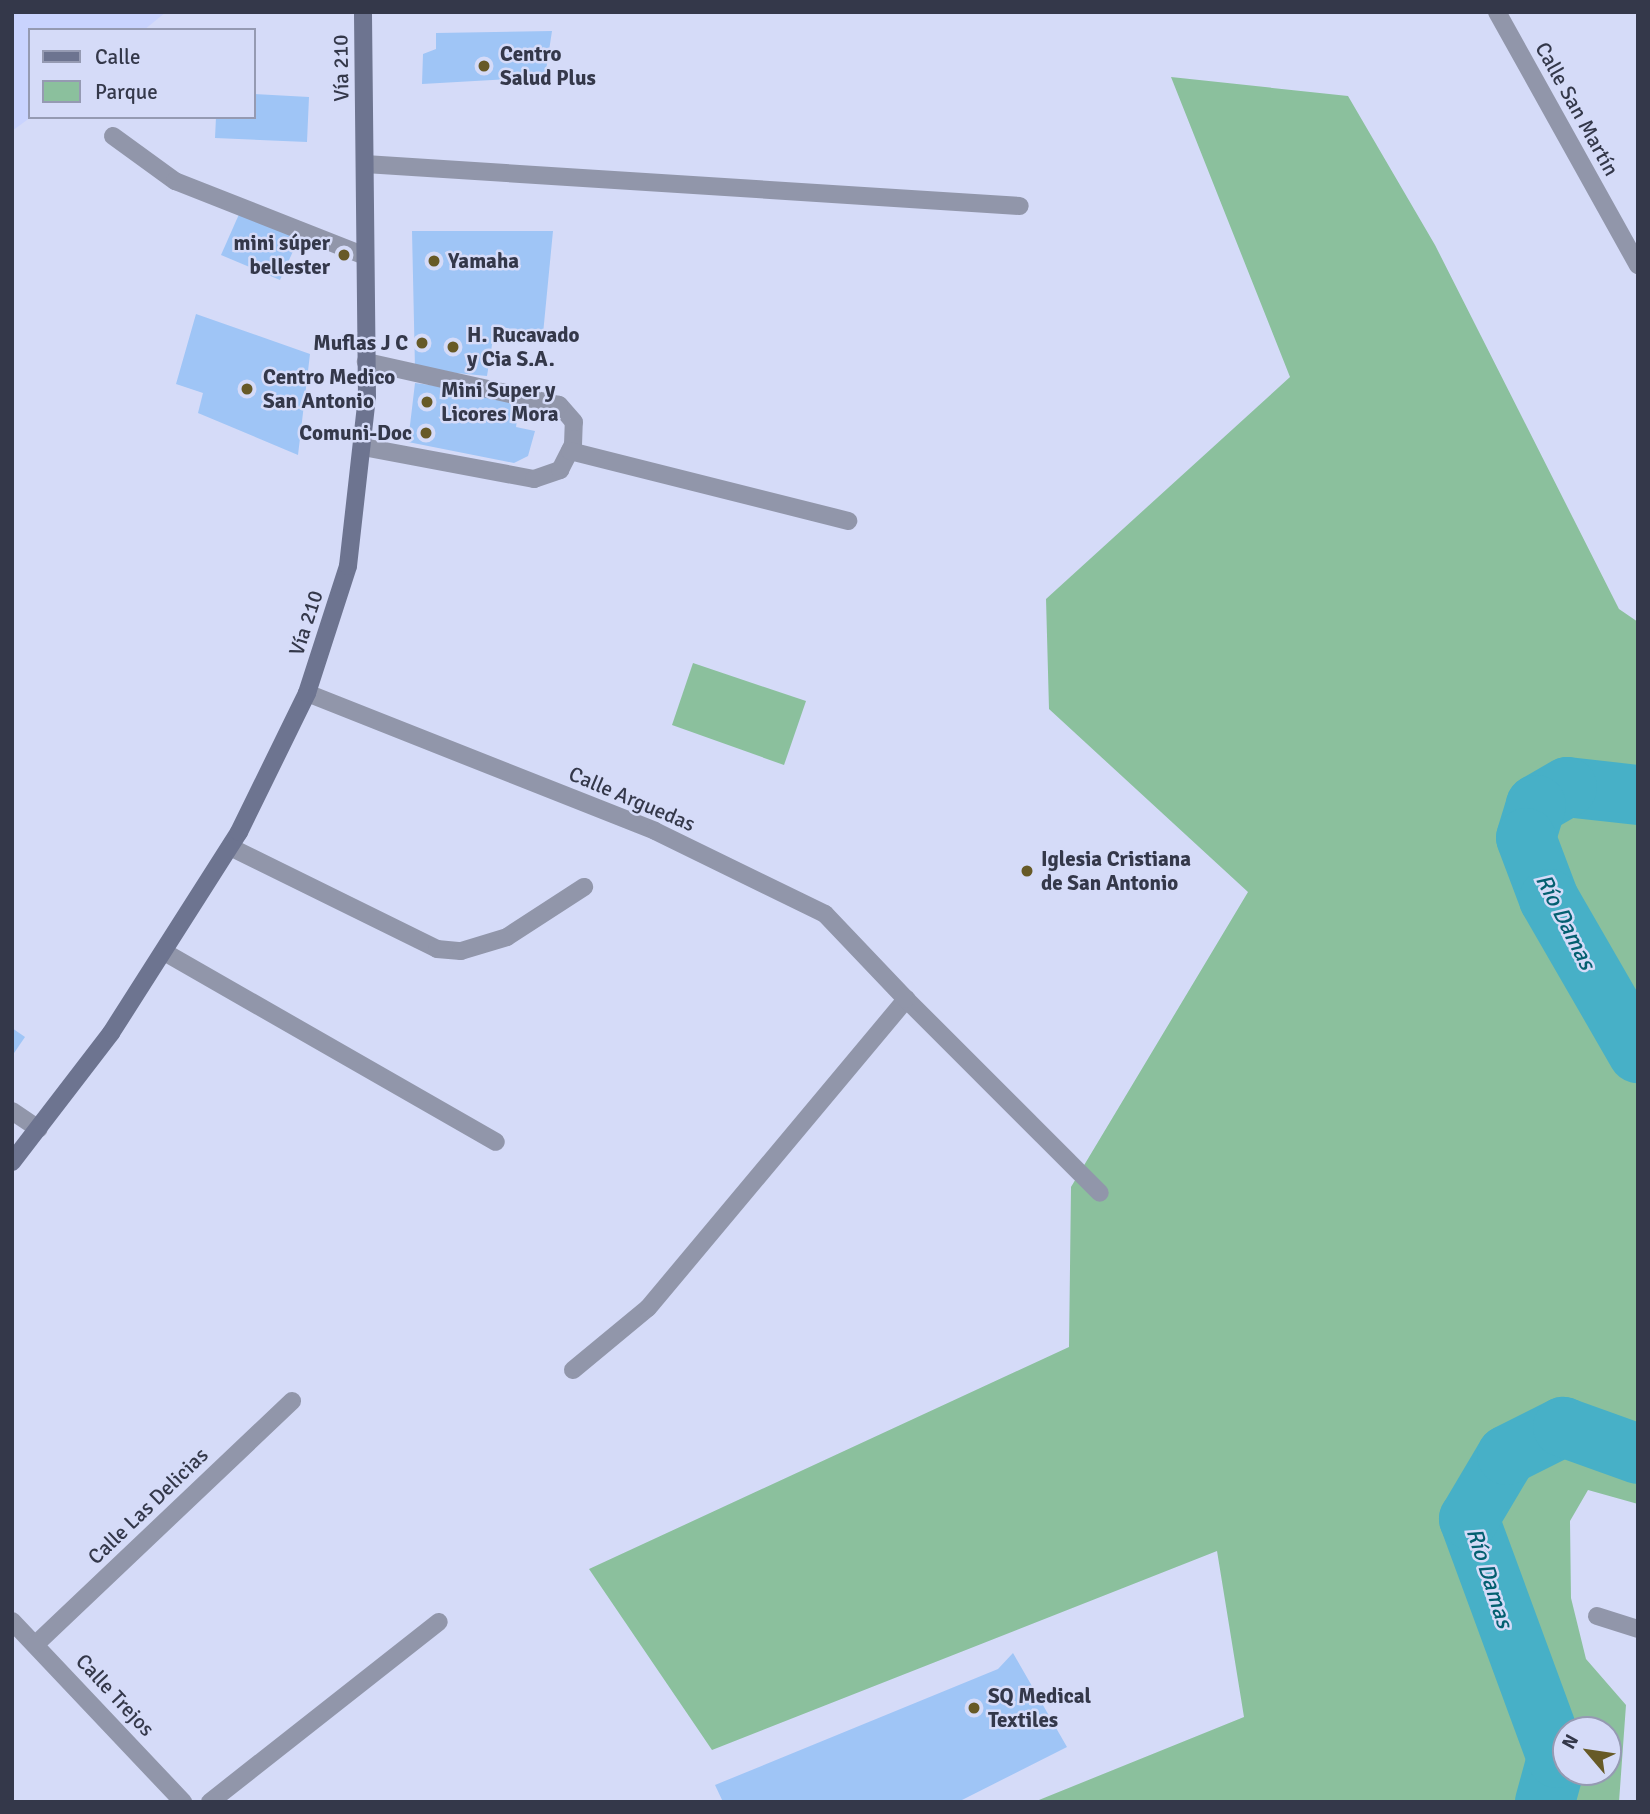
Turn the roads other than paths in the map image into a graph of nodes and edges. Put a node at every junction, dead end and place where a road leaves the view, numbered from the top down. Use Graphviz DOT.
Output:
graph roads {
  1 [pos="363,12"];
  2 [pos="1497,12"];
  3 [pos="113,136"];
  4 [pos="365,164"];
  5 [pos="1020,206"];
  6 [pos="365,256"];
  7 [pos="1638,265"];
  8 [pos="366,362"];
  9 [pos="363,447"];
  10 [pos="570,451"];
  11 [pos="848,521"];
  12 [pos="307,693"];
  13 [pos="230,847"];
  14 [pos="584,887"];
  15 [pos="166,953"];
  16 [pos="906,999"];
  17 [pos="12,1111"];
  18 [pos="39,1129"];
  19 [pos="496,1142"];
  20 [pos="14,1157"];
  21 [pos="1100,1193"];
  22 [pos="573,1370"];
  23 [pos="292,1401"];
  24 [pos="1597,1616"];
  25 [pos="12,1621"];
  26 [pos="439,1622"];
  27 [pos="1638,1629"];
  28 [pos="36,1644"];
  29 [pos="183,1802"];
  30 [pos="210,1802"];
  1 -- 4 [label="main road, Vía 210"];
  2 -- 7 [label="street, Calle San Martín"];
  3 -- 6 [label="street"];
  4 -- 5 [label="street"];
  4 -- 6 [label="main road, Vía 210"];
  6 -- 8 [label="main road, Vía 210"];
  8 -- 9 [label="main road, Vía 210"];
  8 -- 10 [label="street"];
  9 -- 10 [label="street"];
  9 -- 12 [label="main road, Vía 210"];
  10 -- 11 [label="street"];
  12 -- 13 [label="main road, Vía 210"];
  12 -- 16 [label="street, Calle Arguedas"];
  13 -- 14 [label="street"];
  13 -- 15 [label="main road, Vía 210"];
  15 -- 18 [label="main road, Vía 210"];
  15 -- 19 [label="street"];
  16 -- 21 [label="street, Calle Arguedas"];
  16 -- 22 [label="street"];
  17 -- 18 [label="street"];
  18 -- 20 [label="main road, Vía 210"];
  23 -- 28 [label="street, Calle Las Delicias"];
  24 -- 27 [label="street"];
  25 -- 28 [label="street, Calle Trejos"];
  26 -- 30 [label="street"];
  28 -- 29 [label="street, Calle Trejos"];
}
